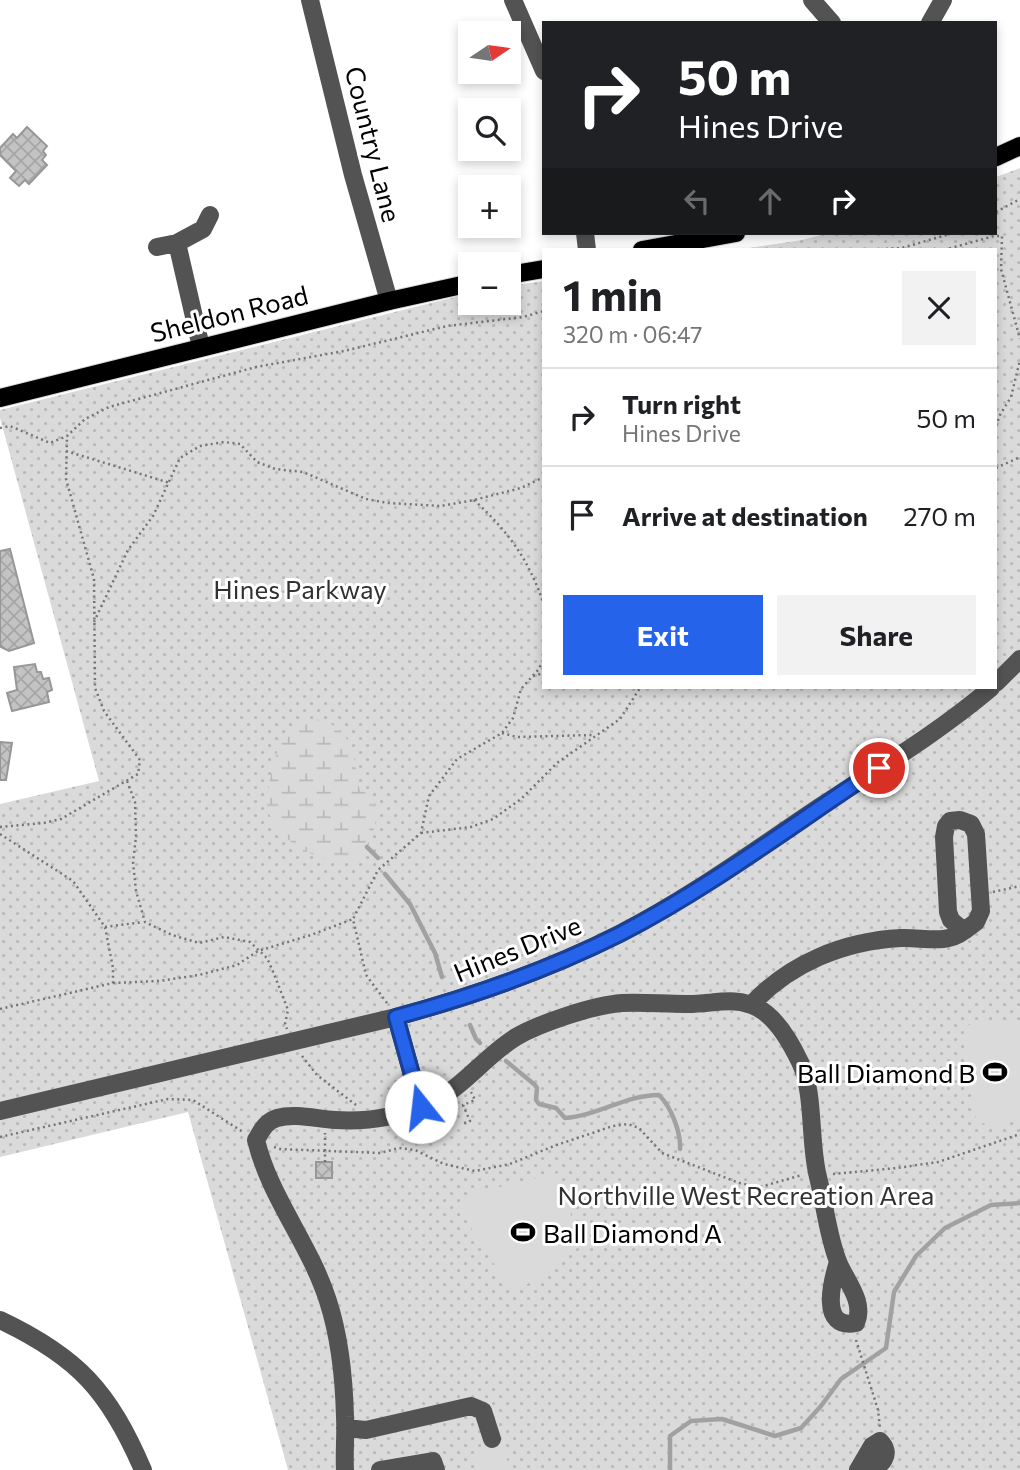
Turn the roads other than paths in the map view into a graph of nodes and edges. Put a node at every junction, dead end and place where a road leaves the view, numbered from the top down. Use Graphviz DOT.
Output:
graph roads {
  1 [pos="310,0"];
  2 [pos="513,0"];
  3 [pos="812,0"];
  4 [pos="943,0"];
  5 [pos="830,21"];
  6 [pos="931,21"];
  7 [pos="542,66"];
  8 [pos="1020,146"];
  9 [pos="997,157"];
  10 [pos="210,215"];
  11 [pos="725,235"];
  12 [pos="177,243"];
  13 [pos="158,247"];
  14 [pos="653,248"];
  15 [pos="542,269"];
  16 [pos="521,273"];
  17 [pos="458,286"];
  18 [pos="388,301"];
  19 [pos="201,348"];
  20 [pos="0,397"];
  21 [pos="1020,659"];
  22 [pos="997,682"];
  23 [pos="990,689"];
  24 [pos="964,931"];
  25 [pos="751,1005"];
  26 [pos="396,1017"];
  27 [pos="421,1107"];
  28 [pos="0,1111"];
  29 [pos="838,1262"];
  30 [pos="0,1320"];
  31 [pos="345,1428"];
  32 [pos="492,1438"];
  33 [pos="389,1469"];
  34 [pos="143,1470"];
  35 [pos="345,1470"];
  36 [pos="436,1470"];
  37 [pos="858,1470"];
  38 [pos="867,1470"];
  1 -- 18 [label="street, Country Lane"];
  2 -- 7 [label="street"];
  3 -- 5 [label="street"];
  4 -- 6 [label="street"];
  8 -- 9 [label="main road"];
  10 -- 12 [label="street"];
  11 -- 14 [label="main road"];
  12 -- 13 [label="street"];
  12 -- 19 [label="street"];
  15 -- 16 [label="main road"];
  17 -- 18 [label="main road, Sheldon Road"];
  18 -- 19 [label="main road, Sheldon Road"];
  19 -- 20 [label="main road, Sheldon Road"];
  21 -- 22 [label="street"];
  23 -- 26 [label="street, Hines Drive"];
  24 -- 24 [label="street"];
  24 -- 25 [label="street"];
  25 -- 27 [label="street"];
  25 -- 29 [label="street"];
  26 -- 27 [label="street"];
  26 -- 28 [label="street, Hines Drive"];
  27 -- 31 [label="street"];
  30 -- 34 [label="street"];
  31 -- 32 [label="street"];
  31 -- 35 [label="street"];
  33 -- 36 [label="street"];
  37 -- 38 [label="street"];
}
